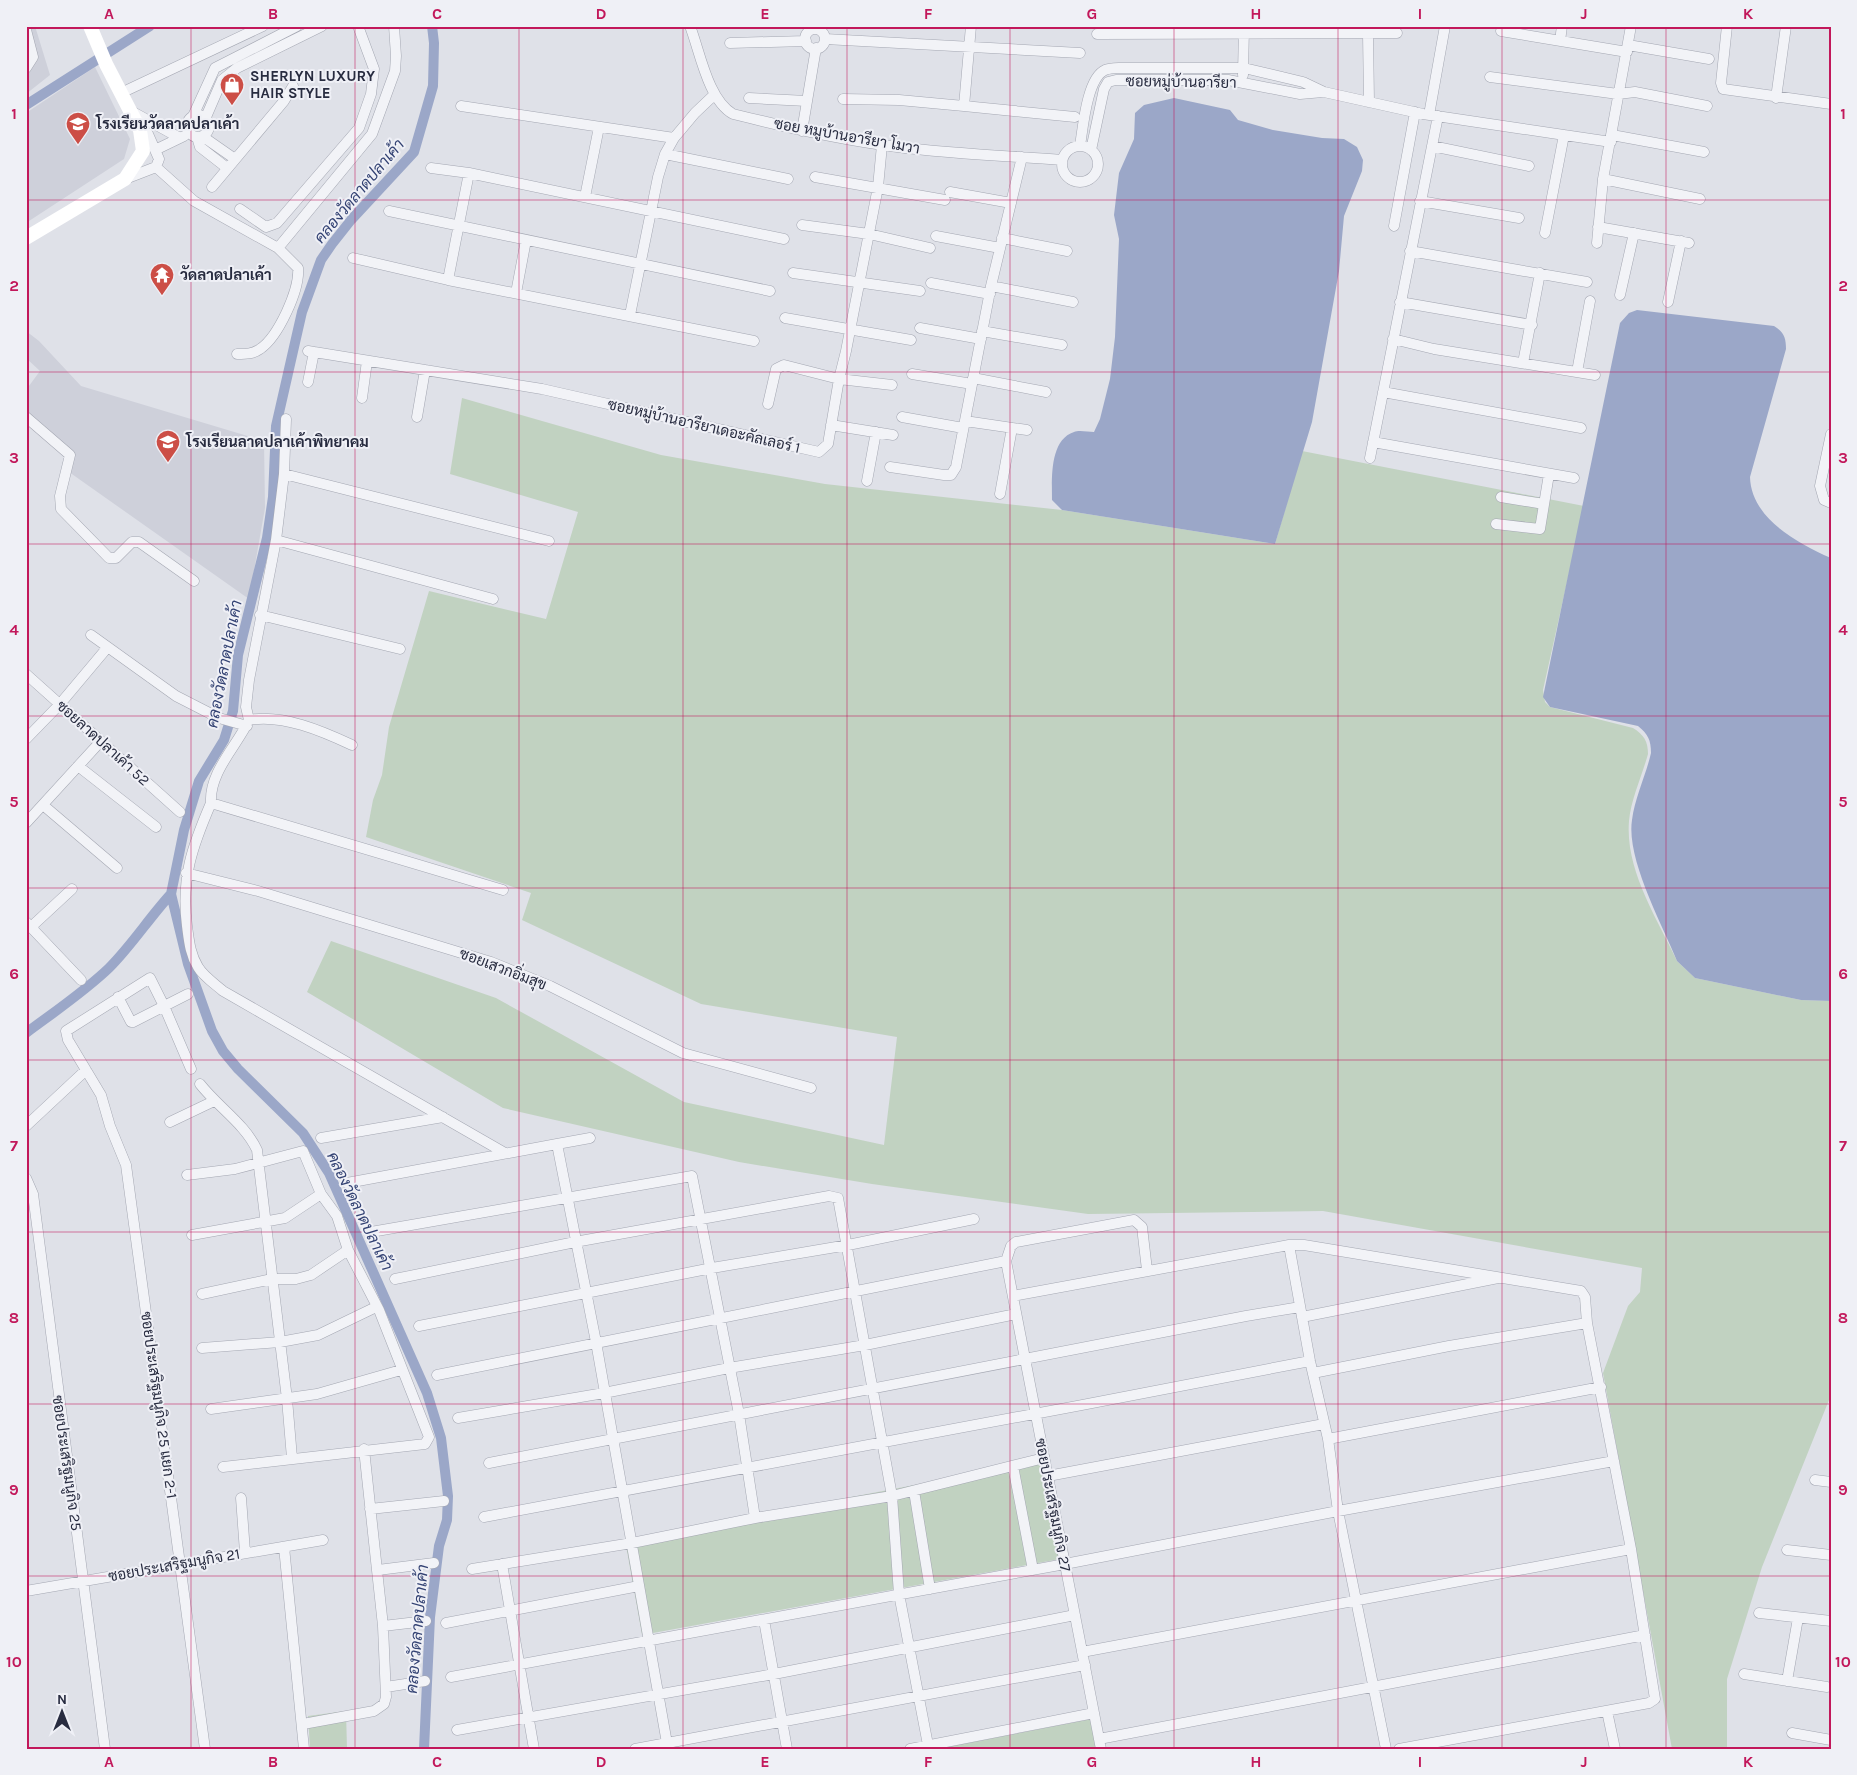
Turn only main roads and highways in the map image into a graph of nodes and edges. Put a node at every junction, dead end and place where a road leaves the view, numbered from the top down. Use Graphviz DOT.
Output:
graph roads {
  1 [pos="90,26"];
  2 [pos="26,238"];
  1 -- 2 [label="main road"];
}
